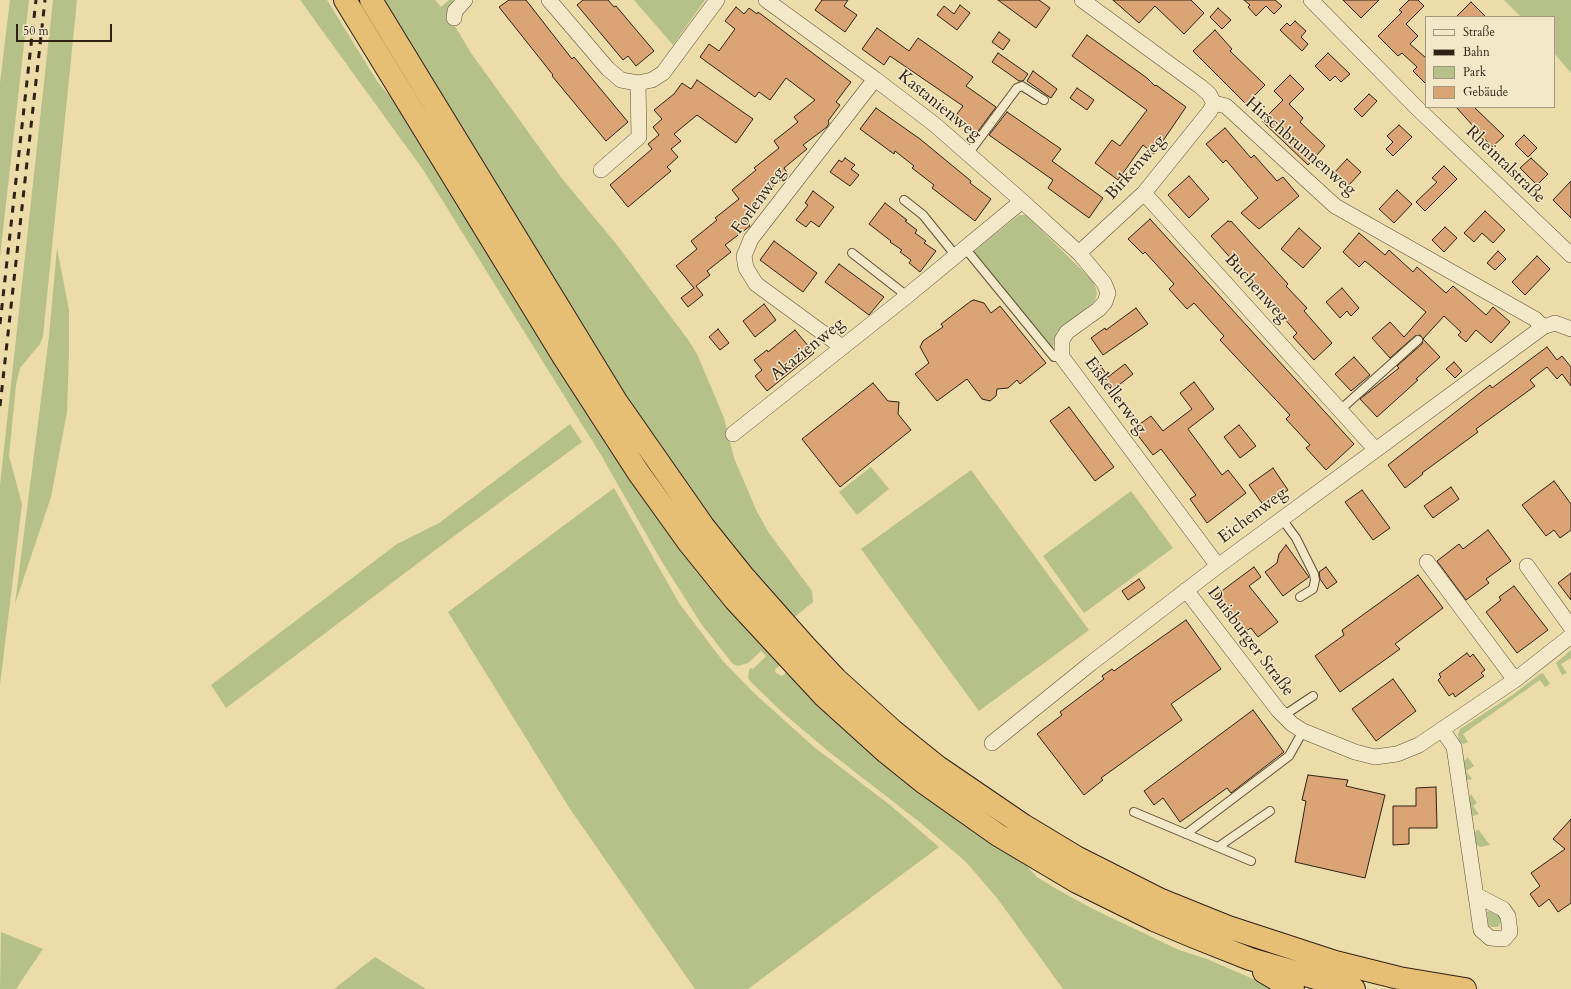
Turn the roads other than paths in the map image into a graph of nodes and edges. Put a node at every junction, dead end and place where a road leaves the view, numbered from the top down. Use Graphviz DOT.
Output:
graph roads {
  1 [pos="345,0"];
  2 [pos="370,0"];
  3 [pos="465,0"];
  4 [pos="549,0"];
  5 [pos="717,0"];
  6 [pos="766,0"];
  7 [pos="1082,0"];
  8 [pos="1311,0"];
  9 [pos="454,18"];
  10 [pos="875,79"];
  11 [pos="638,83"];
  12 [pos="1044,100"];
  13 [pos="1214,103"];
  14 [pos="968,154"];
  15 [pos="601,170"];
  16 [pos="1144,193"];
  17 [pos="904,200"];
  18 [pos="1022,201"];
  19 [pos="960,252"];
  20 [pos="852,253"];
  21 [pos="1079,253"];
  22 [pos="1571,255"];
  23 [pos="907,296"];
  24 [pos="1543,327"];
  25 [pos="1571,329"];
  26 [pos="1418,340"];
  27 [pos="842,347"];
  28 [pos="1062,357"];
  29 [pos="1340,410"];
  30 [pos="733,434"];
  31 [pos="1375,449"];
  32 [pos="1282,518"];
  33 [pos="1427,562"];
  34 [pos="1218,566"];
  35 [pos="1527,566"];
  36 [pos="1186,590"];
  37 [pos="1300,597"];
  38 [pos="1571,627"];
  39 [pos="1571,636"];
  40 [pos="1515,680"];
  41 [pos="1313,696"];
  42 [pos="1283,716"];
  43 [pos="1303,731"];
  44 [pos="1443,731"];
  45 [pos="992,743"];
  46 [pos="1270,811"];
  47 [pos="1134,812"];
  48 [pos="1186,834"];
  49 [pos="1218,848"];
  50 [pos="1251,861"];
  51 [pos="1478,896"];
  52 [pos="1250,958"];
  53 [pos="1293,989"];
  54 [pos="1354,989"];
  55 [pos="1465,989"];
  1 -- 52 [label="highway"];
  2 -- 55 [label="highway"];
  3 -- 9 [label="street"];
  4 -- 11 [label="street"];
  5 -- 11 [label="street"];
  6 -- 10 [label="street, Kastanienweg"];
  7 -- 13 [label="street, Hirschbrunnenweg"];
  8 -- 22 [label="street, Rheintalstraße"];
  10 -- 14 [label="street, Kastanienweg"];
  10 -- 27 [label="street, Forlenweg"];
  11 -- 15 [label="street"];
  12 -- 14 [label="lane"];
  13 -- 16 [label="street, Birkenweg"];
  13 -- 24 [label="street, Hirschbrunnenweg"];
  14 -- 18 [label="street, Kastanienweg"];
  16 -- 21 [label="street, Birkenweg"];
  16 -- 29 [label="street, Buchenweg"];
  17 -- 19 [label="lane"];
  18 -- 19 [label="street, Akazienweg"];
  18 -- 21 [label="street, Kastanienweg"];
  19 -- 23 [label="street, Akazienweg"];
  19 -- 28 [label="lane"];
  20 -- 23 [label="lane"];
  21 -- 28 [label="street, Eiskellerweg"];
  23 -- 27 [label="street, Akazienweg"];
  24 -- 25 [label="street"];
  24 -- 31 [label="street, Eichenweg"];
  26 -- 29 [label="lane"];
  27 -- 30 [label="street, Akazienweg"];
  28 -- 34 [label="street, Eiskellerweg"];
  29 -- 31 [label="street, Buchenweg"];
  31 -- 32 [label="street, Eichenweg"];
  32 -- 34 [label="street, Eichenweg"];
  32 -- 37 [label="lane"];
  33 -- 40 [label="street"];
  34 -- 36 [label="street, Eichenweg"];
  35 -- 38 [label="street"];
  36 -- 42 [label="street, Duisburger Straße"];
  36 -- 45 [label="street, Eichenweg"];
  39 -- 40 [label="street, Duisburger Straße"];
  40 -- 44 [label="street, Duisburger Straße"];
  41 -- 42 [label="lane, Duisburger Straße"];
  42 -- 43 [label="street, Duisburger Straße"];
  43 -- 44 [label="street, Duisburger Straße"];
  43 -- 48 [label="lane"];
  44 -- 51 [label="street"];
  46 -- 49 [label="lane"];
  47 -- 48 [label="lane"];
  48 -- 49 [label="lane"];
  49 -- 50 [label="lane"];
  52 -- 53 [label="highway"];
  52 -- 54 [label="highway"];
}
